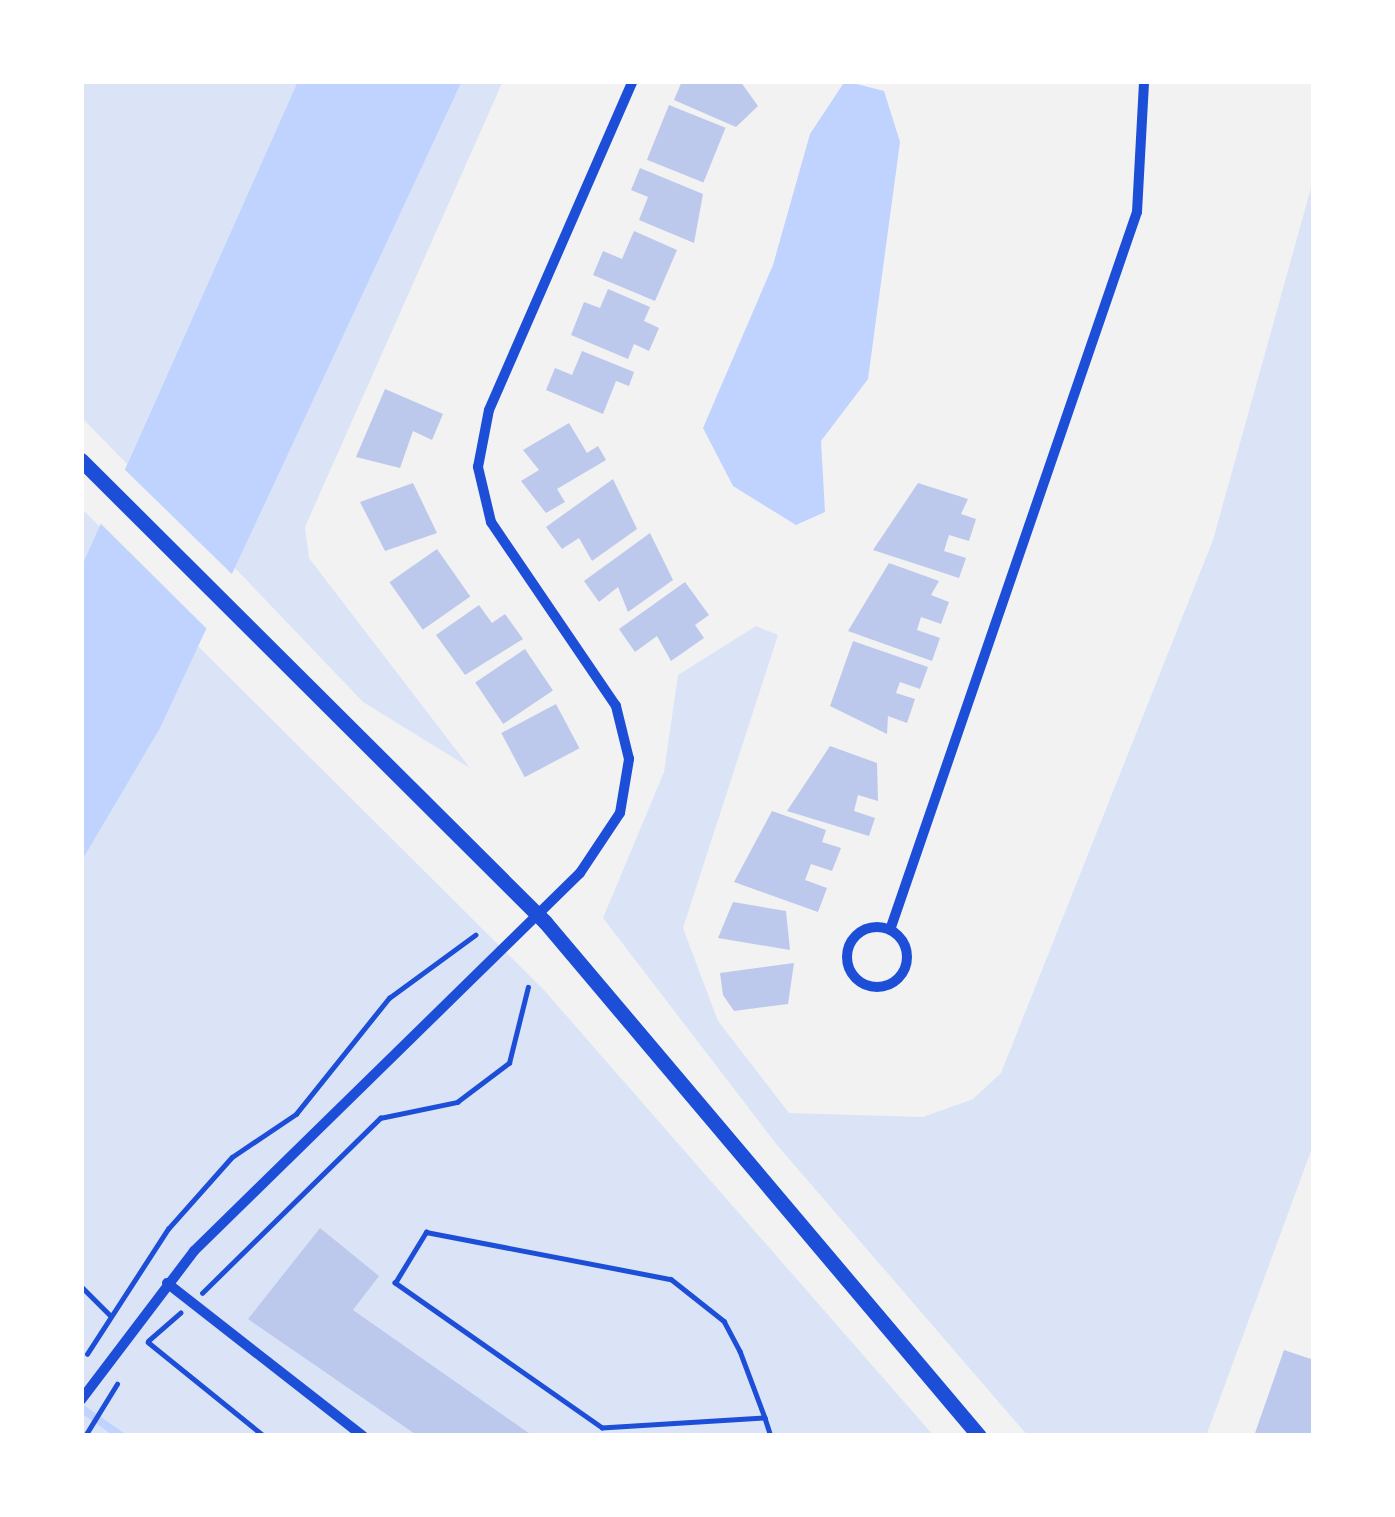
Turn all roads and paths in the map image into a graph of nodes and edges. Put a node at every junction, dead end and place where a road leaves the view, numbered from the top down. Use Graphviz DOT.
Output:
graph roads {
  1 [pos="634,81"];
  2 [pos="1144,81"];
  3 [pos="81,460"];
  4 [pos="537,915"];
  5 [pos="890,929"];
  6 [pos="475,935"];
  7 [pos="528,987"];
  8 [pos="166,1283"];
  9 [pos="81,1286"];
  10 [pos="191,1304"];
  11 [pos="111,1316"];
  12 [pos="148,1342"];
  13 [pos="87,1354"];
  14 [pos="139,1354"];
  15 [pos="130,1366"];
  16 [pos="81,1400"];
  17 [pos="765,1418"];
  18 [pos="86,1436"];
  19 [pos="264,1436"];
  20 [pos="364,1436"];
  21 [pos="770,1436"];
  22 [pos="979,1436"];
  1 -- 4 [label="street"];
  2 -- 5 [label="street"];
  3 -- 4 [label="main road"];
  4 -- 8 [label="street"];
  4 -- 22 [label="main road"];
  5 -- 5 [label="street"];
  6 -- 11 [label="path"];
  7 -- 10 [label="path"];
  8 -- 10 [label="street"];
  8 -- 16 [label="street"];
  9 -- 11 [label="path"];
  10 -- 12 [label="path"];
  10 -- 20 [label="street"];
  11 -- 13 [label="path"];
  12 -- 14 [label="path"];
  12 -- 19 [label="path"];
  15 -- 18 [label="path"];
  17 -- 17 [label="lane"];
  17 -- 21 [label="lane"];
}
